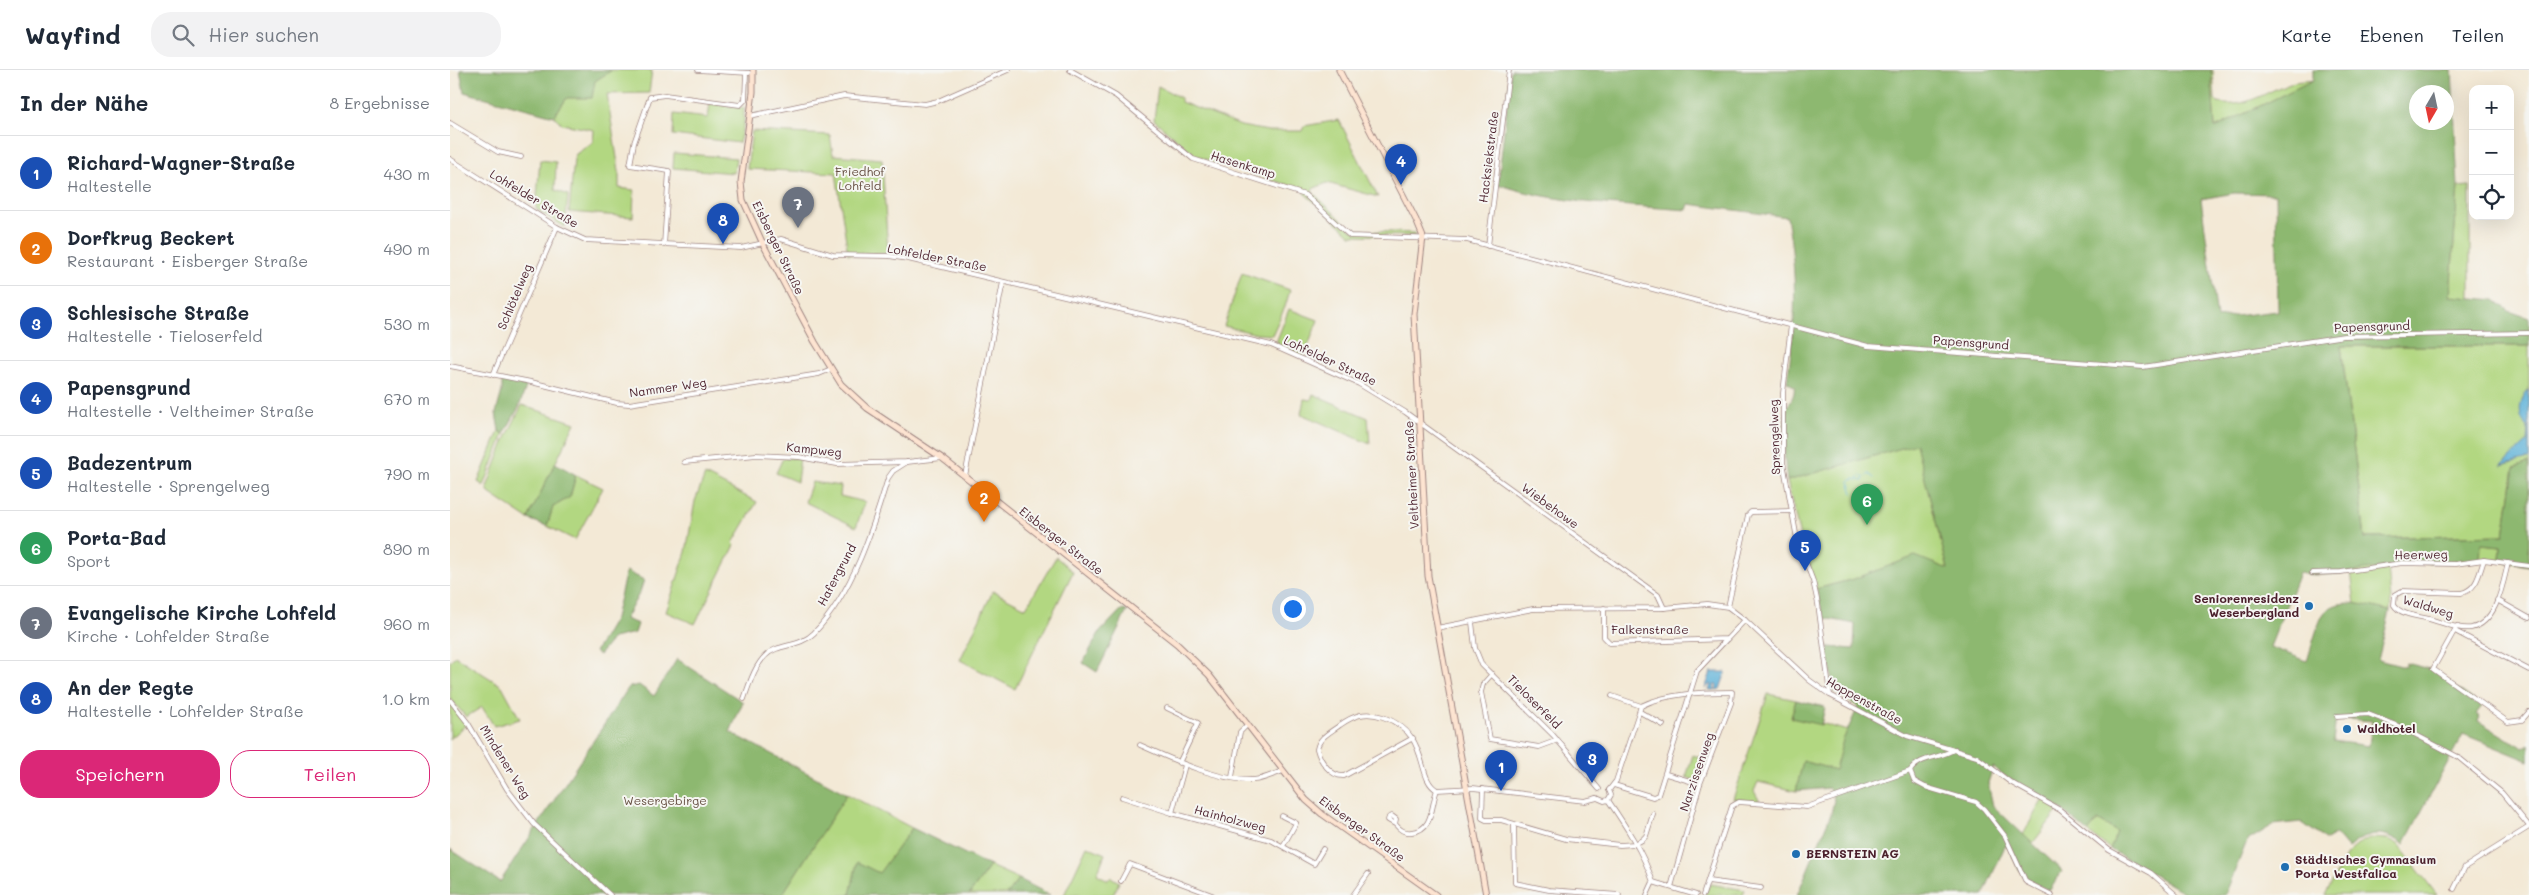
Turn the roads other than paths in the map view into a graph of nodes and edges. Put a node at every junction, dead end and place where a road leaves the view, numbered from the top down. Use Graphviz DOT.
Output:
graph roads {
  1 [pos="698,70"];
  2 [pos="1008,70"];
  3 [pos="1070,70"];
  4 [pos="1339,70"];
  5 [pos="1510,70"];
  6 [pos="753,71"];
  7 [pos="746,73"];
  8 [pos="750,116"];
  9 [pos="450,123"];
  10 [pos="522,157"];
  11 [pos="450,158"];
  12 [pos="557,227"];
  13 [pos="1423,237"];
  14 [pos="763,244"];
  15 [pos="664,245"];
  16 [pos="1488,246"];
  17 [pos="1002,282"];
  18 [pos="1791,325"];
  19 [pos="2529,332"];
  20 [pos="450,366"];
  21 [pos="830,368"];
  22 [pos="493,375"];
  23 [pos="1418,424"];
  24 [pos="942,458"];
  25 [pos="684,462"];
  26 [pos="907,462"];
  27 [pos="965,476"];
  28 [pos="1792,511"];
  29 [pos="2484,560"];
  30 [pos="2508,563"];
  31 [pos="2529,566"];
  32 [pos="2312,573"];
  33 [pos="2497,600"];
  34 [pos="1728,607"];
  35 [pos="1604,608"];
  36 [pos="1664,608"];
  37 [pos="2529,618"];
  38 [pos="1745,620"];
  39 [pos="1472,622"];
  40 [pos="1437,628"];
  41 [pos="2456,628"];
  42 [pos="2472,628"];
  43 [pos="2468,636"];
  44 [pos="1727,639"];
  45 [pos="2529,670"];
  46 [pos="1492,674"];
  47 [pos="1690,694"];
  48 [pos="1830,695"];
  49 [pos="1612,696"];
  50 [pos="744,699"];
  51 [pos="450,700"];
  52 [pos="1641,706"];
  53 [pos="1167,708"];
  54 [pos="1640,712"];
  55 [pos="2529,712"];
  56 [pos="2338,716"];
  57 [pos="1248,724"];
  58 [pos="1662,725"];
  59 [pos="1413,738"];
  60 [pos="1558,740"];
  61 [pos="1140,745"];
  62 [pos="1955,749"];
  63 [pos="1179,763"];
  64 [pos="1185,765"];
  65 [pos="1910,771"];
  66 [pos="1282,772"];
  67 [pos="1666,774"];
  68 [pos="1232,777"];
  69 [pos="1700,784"];
  70 [pos="1614,785"];
  71 [pos="1466,788"];
  72 [pos="1483,789"];
  73 [pos="1599,789"];
  74 [pos="1437,790"];
  75 [pos="1609,790"];
  76 [pos="1122,797"];
  77 [pos="1597,798"];
  78 [pos="1608,800"];
  79 [pos="1172,813"];
  80 [pos="1653,814"];
  81 [pos="1282,816"];
  82 [pos="1395,824"];
  83 [pos="1514,826"];
  84 [pos="2529,827"];
  85 [pos="1635,844"];
  86 [pos="1283,846"];
  87 [pos="1323,849"];
  88 [pos="1368,874"];
  89 [pos="1121,881"];
  90 [pos="1708,881"];
  91 [pos="1653,882"];
  92 [pos="1671,888"];
  93 [pos="1762,888"];
  94 [pos="2454,889"];
  95 [pos="1195,892"];
  96 [pos="610,895"];
  97 [pos="1212,895"];
  98 [pos="1354,895"];
  99 [pos="1436,895"];
  100 [pos="1486,895"];
  101 [pos="1620,895"];
  102 [pos="1647,895"];
  103 [pos="1696,895"];
  104 [pos="1703,895"];
  105 [pos="2052,895"];
  106 [pos="2176,895"];
  1 -- 7 [label="street"];
  2 -- 8 [label="street"];
  3 -- 13 [label="street, Hasenkamp"];
  4 -- 13 [label="main road"];
  5 -- 16 [label="street, Hacksiekstraße"];
  6 -- 7 [label="street"];
  6 -- 8 [label="main road, Eisberger Straße"];
  7 -- 15 [label="street"];
  8 -- 14 [label="main road, Eisberger Straße"];
  9 -- 10 [label="street"];
  11 -- 12 [label="street, Lohfelder Straße"];
  12 -- 15 [label="street, Lohfelder Straße"];
  12 -- 22 [label="street, Schlötelweg"];
  13 -- 16 [label="street, Papensgrund"];
  13 -- 23 [label="main road, Veltheimer Straße"];
  14 -- 15 [label="street, Lohfelder Straße"];
  14 -- 17 [label="street, Lohfelder Straße"];
  14 -- 21 [label="main road, Eisberger Straße"];
  16 -- 18 [label="street, Papensgrund"];
  17 -- 23 [label="street, Lohfelder Straße"];
  17 -- 27 [label="street"];
  18 -- 19 [label="street, Papensgrund"];
  18 -- 28 [label="street, Sprengelweg"];
  20 -- 22 [label="street, Nammer Weg"];
  21 -- 22 [label="street, Nammer Weg"];
  21 -- 24 [label="main road, Eisberger Straße"];
  23 -- 36 [label="street, Wiebehowe"];
  23 -- 40 [label="main road, Veltheimer Straße"];
  24 -- 26 [label="street, Kampweg"];
  24 -- 27 [label="main road, Eisberger Straße"];
  25 -- 26 [label="street, Kampweg"];
  26 -- 50 [label="street, Hafergrund"];
  27 -- 57 [label="main road, Eisberger Straße"];
  28 -- 34 [label="street"];
  28 -- 48 [label="street, Sprengelweg"];
  29 -- 30 [label="street, Heerweg"];
  29 -- 32 [label="street, Heerweg"];
  29 -- 41 [label="street, Waldweg"];
  30 -- 31 [label="street, Heerweg"];
  30 -- 33 [label="street"];
  33 -- 37 [label="street"];
  33 -- 42 [label="street"];
  34 -- 36 [label="street"];
  34 -- 38 [label="street, Hoppenstraße"];
  35 -- 36 [label="street"];
  35 -- 39 [label="street"];
  35 -- 44 [label="street, Falkenstraße"];
  38 -- 44 [label="street"];
  38 -- 48 [label="street, Hoppenstraße"];
  39 -- 40 [label="street"];
  39 -- 46 [label="street, Tieloserfeld"];
  40 -- 71 [label="main road, Veltheimer Straße"];
  41 -- 42 [label="street, Waldweg"];
  41 -- 43 [label="street"];
  41 -- 55 [label="street"];
  42 -- 43 [label="street"];
  43 -- 45 [label="street"];
  44 -- 47 [label="street"];
  46 -- 60 [label="street, Tieloserfeld"];
  46 -- 60 [label="street"];
  47 -- 52 [label="street"];
  47 -- 67 [label="street"];
  47 -- 69 [label="street, Narzissenweg"];
  48 -- 62 [label="street, Hoppenstraße"];
  49 -- 52 [label="street"];
  51 -- 96 [label="street, Mindener Weg"];
  52 -- 54 [label="street"];
  53 -- 63 [label="street"];
  54 -- 58 [label="street"];
  54 -- 70 [label="street"];
  56 -- 84 [label="street"];
  57 -- 66 [label="main road, Eisberger Straße"];
  57 -- 68 [label="street"];
  59 -- 59 [label="street"];
  59 -- 74 [label="street"];
  60 -- 73 [label="street, Tieloserfeld"];
  61 -- 63 [label="street"];
  62 -- 65 [label="street"];
  62 -- 106 [label="street, Hoppenstraße"];
  63 -- 64 [label="street"];
  64 -- 68 [label="street"];
  64 -- 79 [label="street"];
  65 -- 90 [label="street"];
  65 -- 105 [label="street"];
  66 -- 68 [label="street"];
  66 -- 99 [label="main road, Eisberger Straße"];
  67 -- 69 [label="street"];
  67 -- 70 [label="street"];
  69 -- 92 [label="street, Narzissenweg"];
  70 -- 75 [label="street"];
  71 -- 72 [label="street"];
  71 -- 74 [label="street"];
  71 -- 100 [label="main road, Veltheimer Straße"];
  72 -- 77 [label="street"];
  72 -- 83 [label="street"];
  73 -- 75 [label="street"];
  73 -- 77 [label="street"];
  74 -- 82 [label="street"];
  75 -- 78 [label="street"];
  76 -- 79 [label="street, Hainholzweg"];
  77 -- 78 [label="street"];
  78 -- 85 [label="street"];
  79 -- 86 [label="street, Hainholzweg"];
  80 -- 85 [label="street"];
  81 -- 86 [label="street, Hainholzweg"];
  83 -- 85 [label="street"];
  83 -- 101 [label="street"];
  84 -- 94 [label="street"];
  85 -- 91 [label="street"];
  86 -- 87 [label="street, Hainholzweg"];
  88 -- 98 [label="street"];
  89 -- 95 [label="street"];
  90 -- 93 [label="street"];
  90 -- 104 [label="street"];
  91 -- 92 [label="street"];
  91 -- 102 [label="street"];
  92 -- 103 [label="street"];
  95 -- 97 [label="street"];
}
